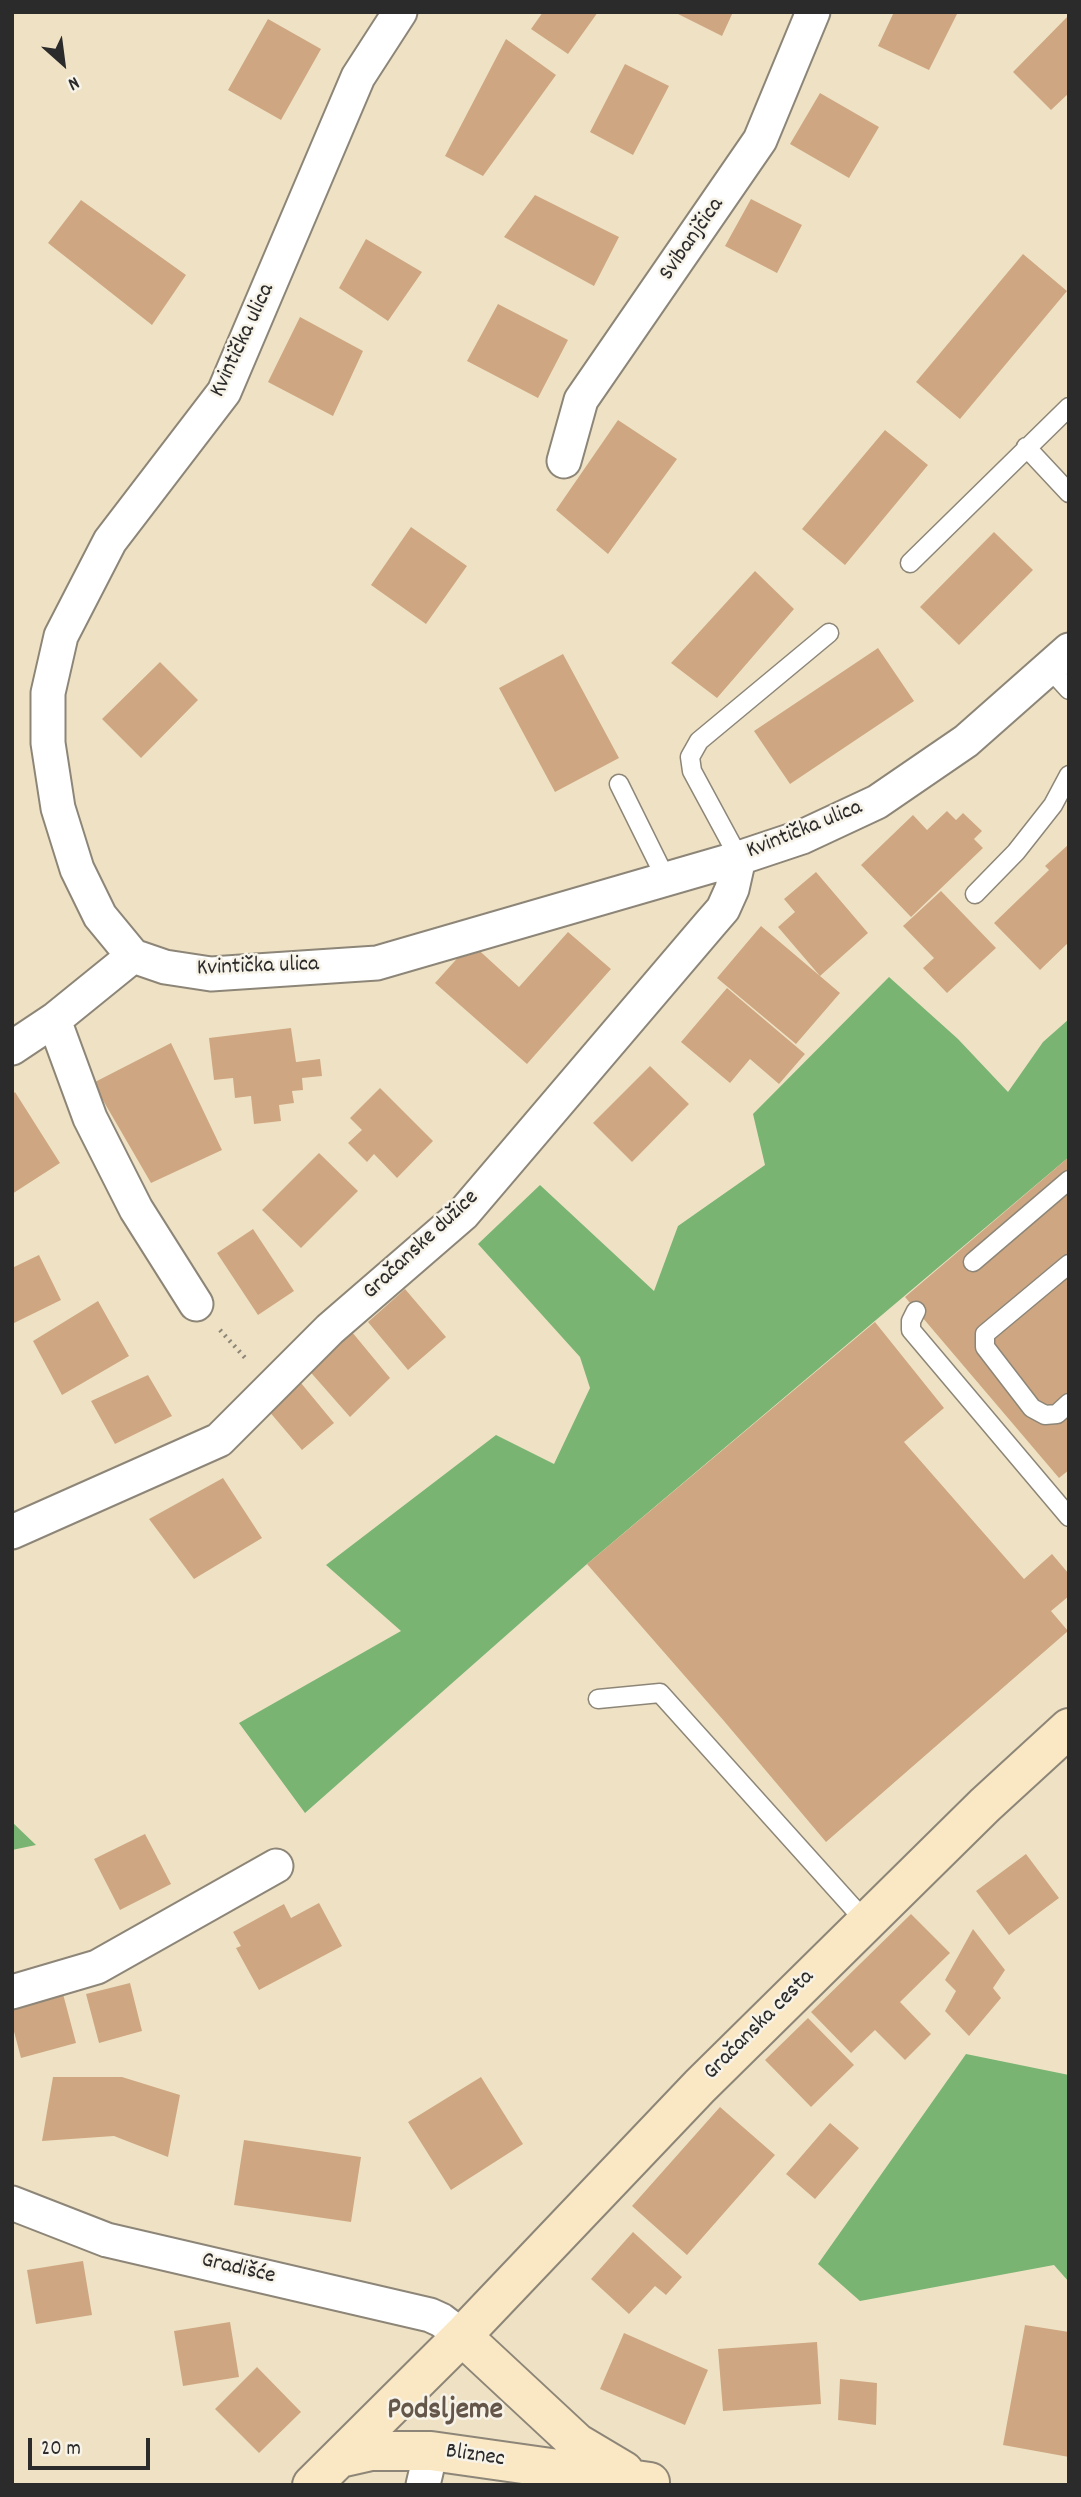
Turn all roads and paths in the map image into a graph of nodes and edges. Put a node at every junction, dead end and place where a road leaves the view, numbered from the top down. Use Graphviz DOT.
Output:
graph roads {
  1 [pos="400,12"];
  2 [pos="813,12"];
  3 [pos="1069,407"];
  4 [pos="1026,447"];
  5 [pos="565,461"];
  6 [pos="1069,494"];
  7 [pos="910,563"];
  8 [pos="829,633"];
  9 [pos="1062,669"];
  10 [pos="1069,775"];
  11 [pos="619,784"];
  12 [pos="740,858"];
  13 [pos="666,879"];
  14 [pos="975,894"];
  15 [pos="133,956"];
  16 [pos="54,1020"];
  17 [pos="12,1048"];
  18 [pos="1069,1180"];
  19 [pos="973,1262"];
  20 [pos="1069,1264"];
  21 [pos="196,1304"];
  22 [pos="916,1311"];
  23 [pos="271,1386"];
  24 [pos="1069,1403"];
  25 [pos="1069,1517"];
  26 [pos="12,1532"];
  27 [pos="598,1699"];
  28 [pos="1069,1728"];
  29 [pos="276,1866"];
  30 [pos="866,1922"];
  31 [pos="12,1992"];
  32 [pos="12,2203"];
  33 [pos="462,2336"];
  34 [pos="340,2458"];
  35 [pos="427,2468"];
  36 [pos="654,2484"];
  37 [pos="312,2485"];
  1 -- 15 [label="street, Kvintička ulica"];
  2 -- 5 [label="street, Svibanjčica"];
  3 -- 4 [label="lane"];
  4 -- 6 [label="lane"];
  4 -- 7 [label="lane"];
  8 -- 12 [label="lane"];
  9 -- 12 [label="street, Kvintička ulica"];
  10 -- 14 [label="lane"];
  11 -- 13 [label="lane"];
  12 -- 13 [label="street, Kvintička ulica"];
  12 -- 23 [label="street, Gračanske dužice"];
  13 -- 15 [label="street, Kvintička ulica"];
  15 -- 16 [label="street"];
  16 -- 17 [label="street"];
  16 -- 21 [label="street"];
  18 -- 19 [label="lane"];
  20 -- 24 [label="lane"];
  21 -- 23 [label="path"];
  22 -- 25 [label="lane"];
  23 -- 26 [label="street, Gračanske dužice"];
  27 -- 30 [label="lane"];
  28 -- 30 [label="main road, Gračanska cesta"];
  29 -- 31 [label="street"];
  30 -- 33 [label="main road, Gračanska cesta"];
  32 -- 33 [label="street, Gradišće"];
  33 -- 34 [label="main road, Gračanska cesta"];
  33 -- 36 [label="main road, Bliznec"];
  34 -- 35 [label="main road, Bliznec"];
  34 -- 37 [label="main road, Gračanska cesta"];
  35 -- 36 [label="main road, Bliznec"];
}
